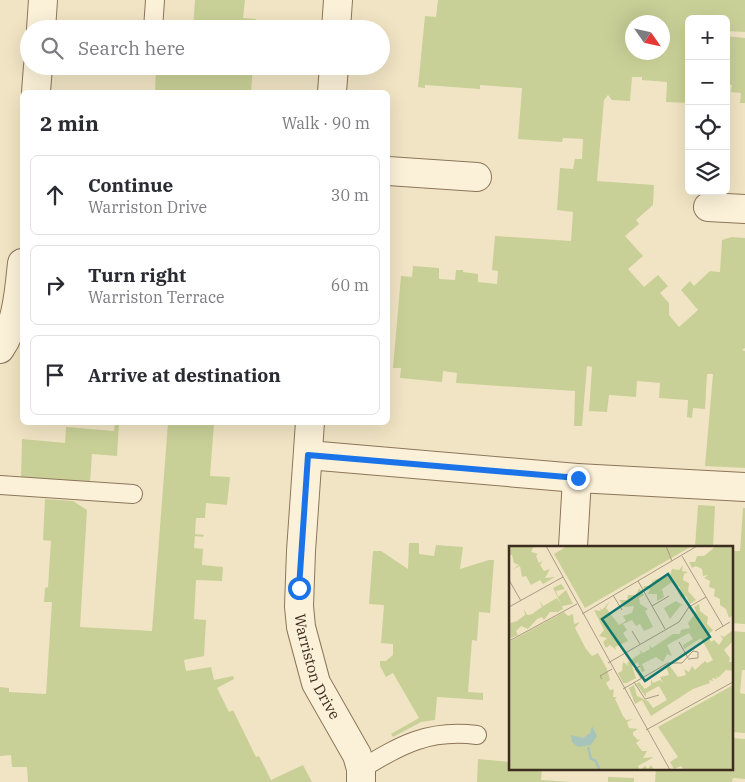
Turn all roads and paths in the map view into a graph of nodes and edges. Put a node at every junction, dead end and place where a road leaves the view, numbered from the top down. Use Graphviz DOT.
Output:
graph roads {
  1 [pos="43,0"];
  2 [pos="155,0"];
  3 [pos="338,0"];
  4 [pos="42,20"];
  5 [pos="154,20"];
  6 [pos="337,20"];
  7 [pos="37,75"];
  8 [pos="333,75"];
  9 [pos="36,90"];
  10 [pos="332,90"];
  11 [pos="390,171"];
  12 [pos="477,176"];
  13 [pos="708,207"];
  14 [pos="745,209"];
  15 [pos="20,279"];
  16 [pos="0,350"];
  17 [pos="310,425"];
  18 [pos="308,455"];
  19 [pos="578,478"];
  20 [pos="0,485"];
  21 [pos="745,488"];
  22 [pos="133,494"];
  23 [pos="573,546"];
  24 [pos="476,735"];
  25 [pos="361,776"];
  1 -- 4 [label="street"];
  2 -- 5 [label="lane"];
  3 -- 6 [label="street"];
  7 -- 9 [label="street"];
  8 -- 10 [label="street"];
  11 -- 12 [label="street"];
  13 -- 14 [label="street"];
  15 -- 16 [label="street"];
  17 -- 18 [label="street, Warriston Drive"];
  18 -- 19 [label="street"];
  18 -- 25 [label="street, Warriston Drive"];
  19 -- 21 [label="street"];
  19 -- 23 [label="street"];
  20 -- 22 [label="lane"];
  24 -- 25 [label="lane"];
}
